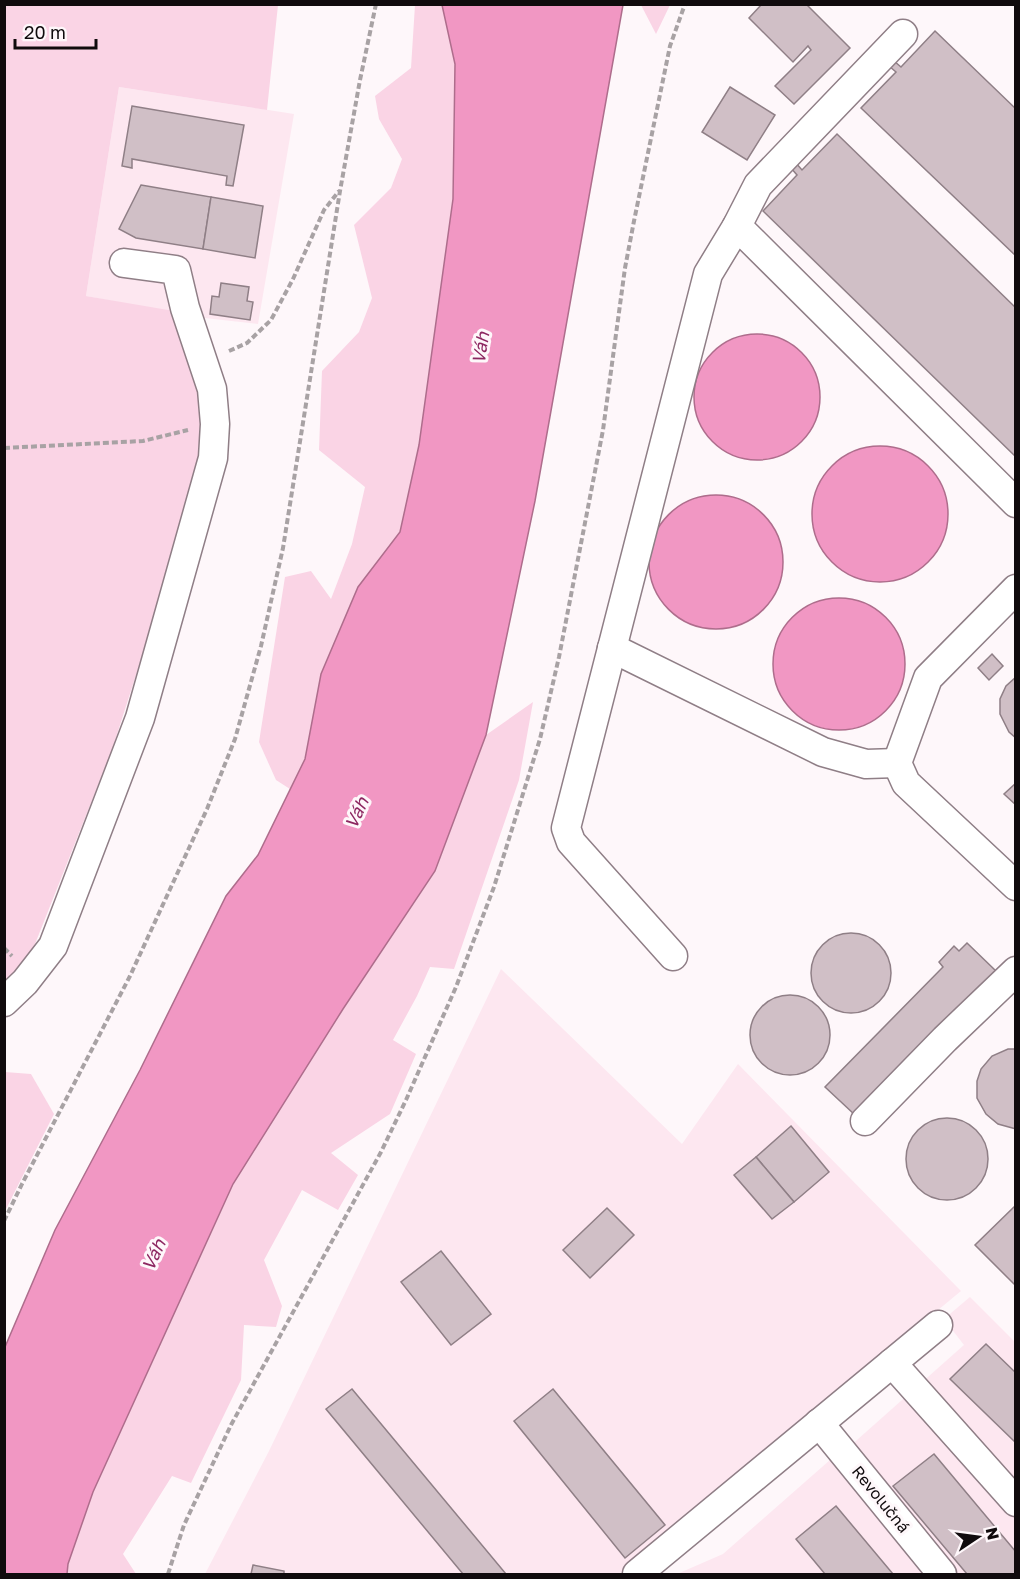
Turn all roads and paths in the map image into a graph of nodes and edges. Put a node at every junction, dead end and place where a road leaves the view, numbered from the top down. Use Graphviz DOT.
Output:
graph roads {
  1 [pos="376,4"];
  2 [pos="685,4"];
  3 [pos="903,34"];
  4 [pos="340,191"];
  5 [pos="737,226"];
  6 [pos="124,263"];
  7 [pos="203,362"];
  8 [pos="215,431"];
  9 [pos="4,448"];
  10 [pos="1016,503"];
  11 [pos="1016,589"];
  12 [pos="612,648"];
  13 [pos="897,764"];
  14 [pos="1016,886"];
  15 [pos="673,956"];
  16 [pos="1016,972"];
  17 [pos="4,1002"];
  18 [pos="865,1121"];
  19 [pos="4,1221"];
  20 [pos="938,1325"];
  21 [pos="892,1363"];
  22 [pos="819,1423"];
  23 [pos="1016,1502"];
  24 [pos="168,1575"];
  25 [pos="637,1575"];
  26 [pos="942,1575"];
  1 -- 4 [label="path"];
  2 -- 24 [label="path"];
  3 -- 5 [label="lane"];
  4 -- 7 [label="path"];
  4 -- 19 [label="path"];
  5 -- 10 [label="lane"];
  5 -- 12 [label="lane"];
  6 -- 7 [label="lane"];
  7 -- 8 [label="lane"];
  8 -- 9 [label="path"];
  8 -- 17 [label="lane"];
  11 -- 13 [label="lane"];
  12 -- 13 [label="lane"];
  12 -- 15 [label="lane"];
  13 -- 14 [label="lane"];
  16 -- 18 [label="lane"];
  20 -- 21 [label="lane"];
  21 -- 22 [label="lane"];
  21 -- 23 [label="lane"];
  22 -- 25 [label="lane"];
  22 -- 26 [label="lane, Revolučná"];
}
